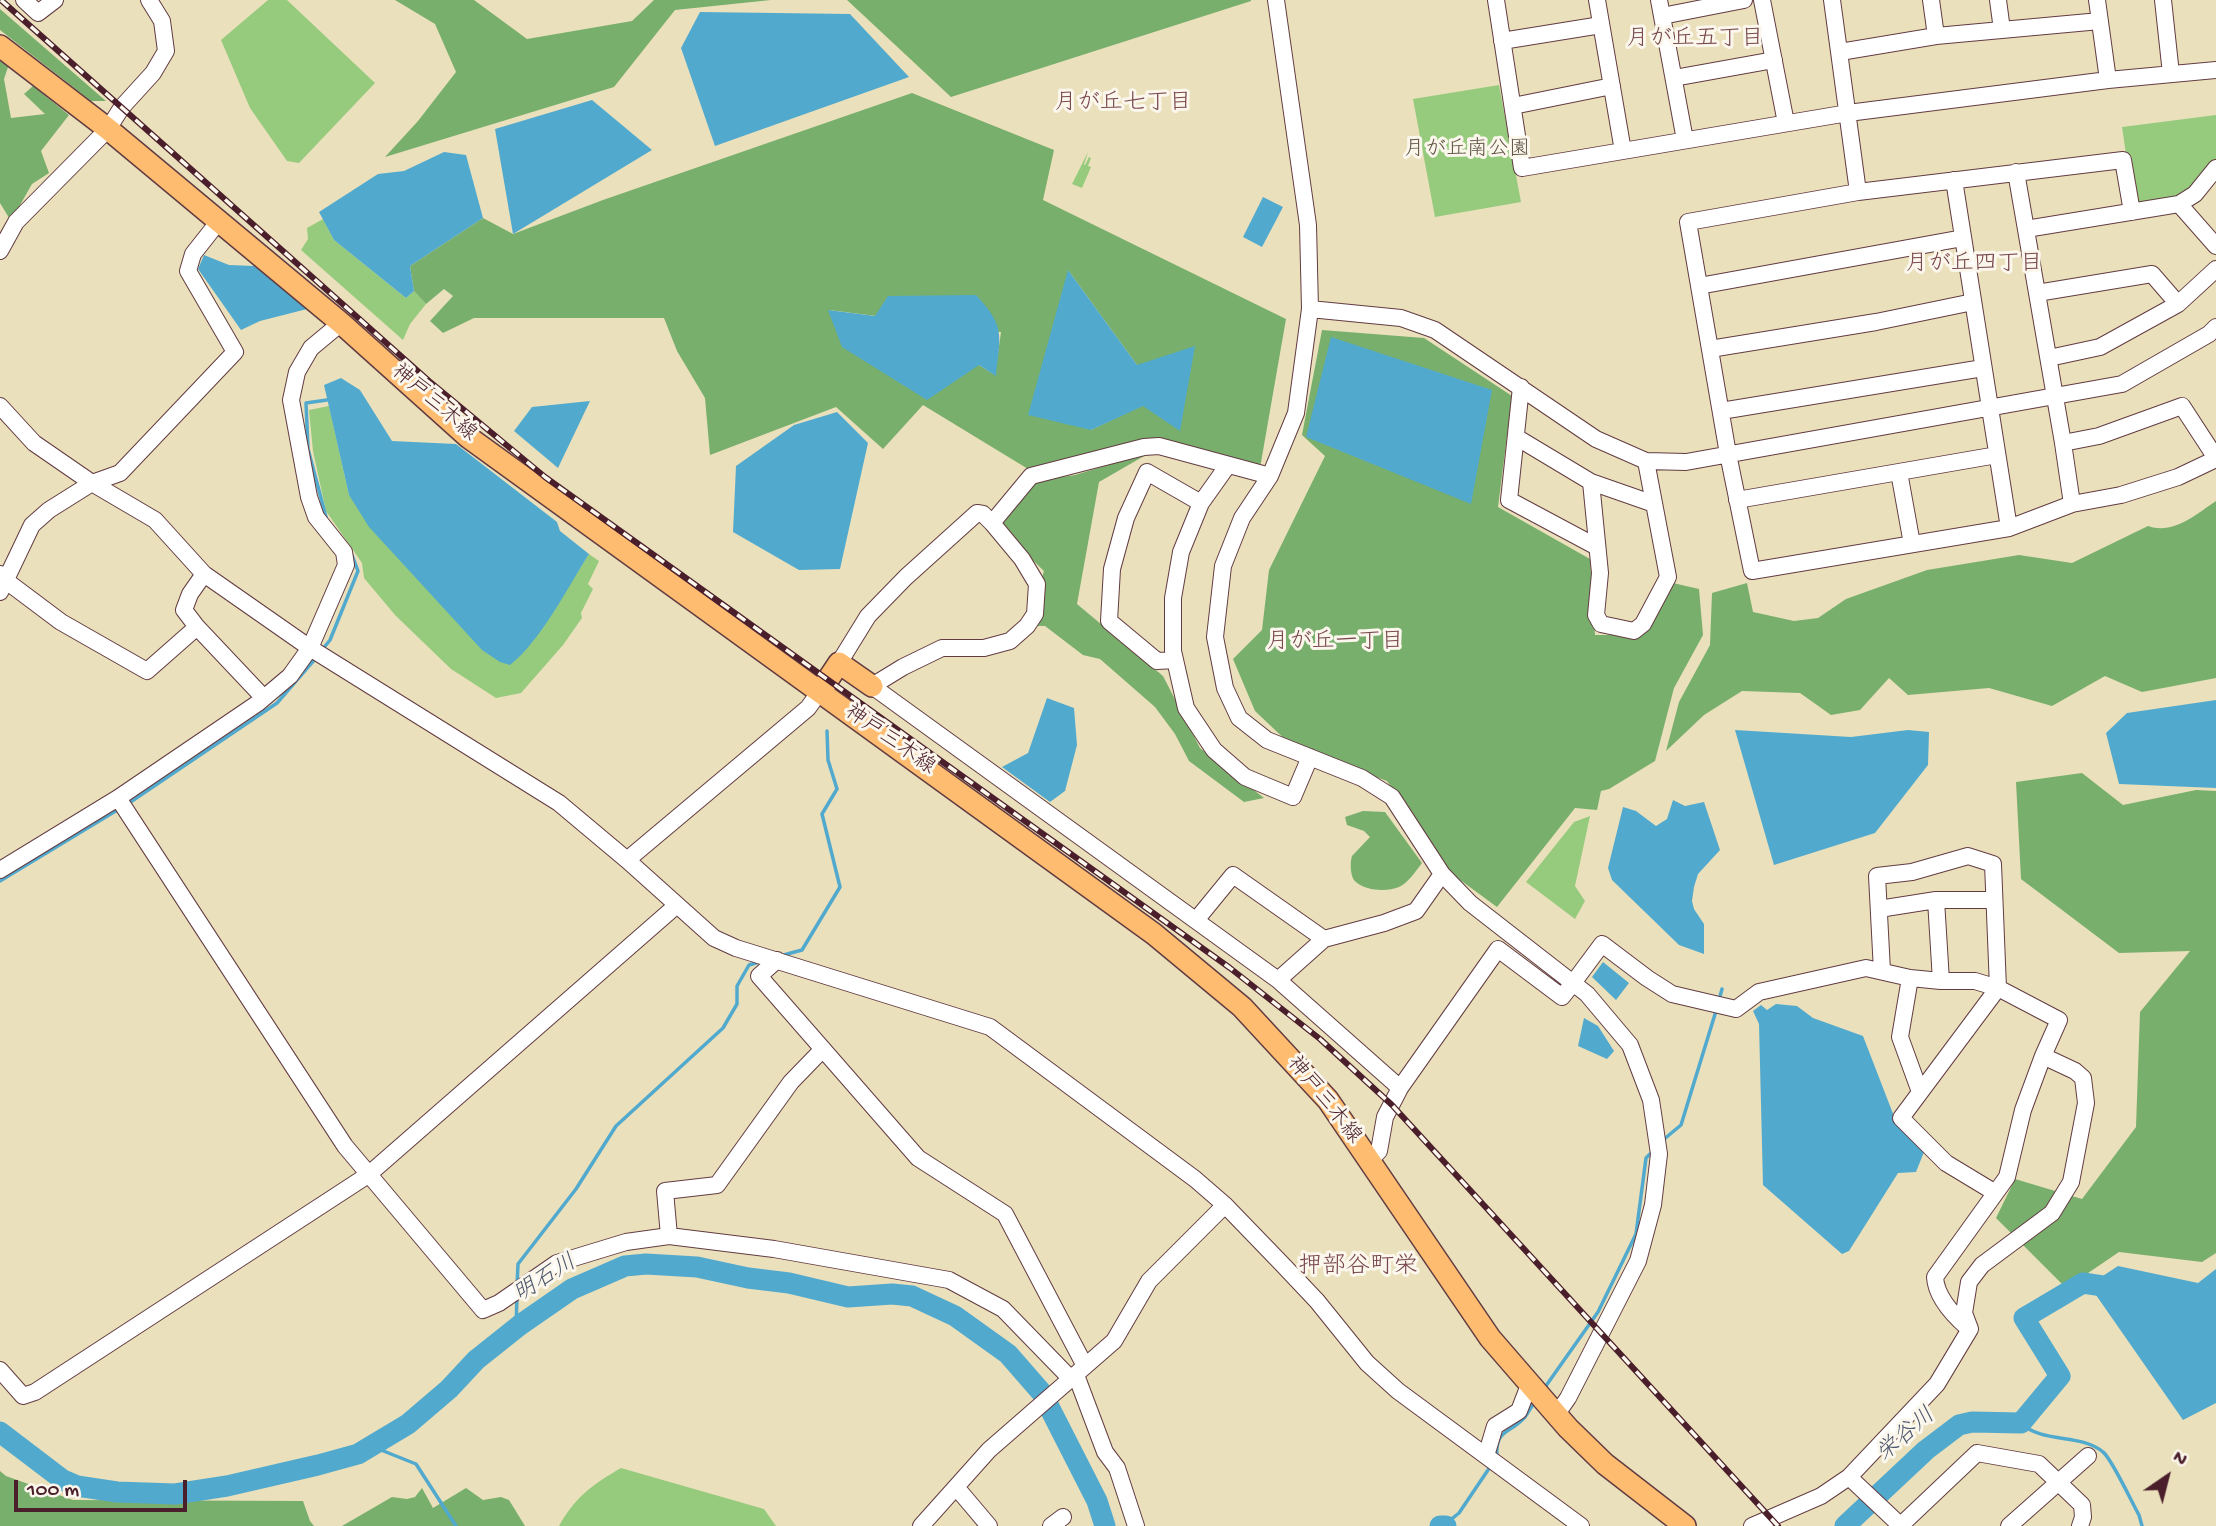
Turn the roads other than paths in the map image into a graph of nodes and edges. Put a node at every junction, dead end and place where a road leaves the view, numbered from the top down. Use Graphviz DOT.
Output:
graph roads {
  1 [pos="24,0"];
  2 [pos="55,0"];
  3 [pos="149,0"];
  4 [pos="1276,0"];
  5 [pos="1496,0"];
  6 [pos="1597,0"];
  7 [pos="1744,0"];
  8 [pos="1762,0"];
  9 [pos="1832,0"];
  10 [pos="1931,0"];
  11 [pos="1998,0"];
  12 [pos="2097,0"];
  13 [pos="2163,0"];
  14 [pos="1661,8"];
  15 [pos="2100,21"];
  16 [pos="1601,25"];
  17 [pos="2002,30"];
  18 [pos="1936,36"];
  19 [pos="1503,41"];
  20 [pos="0,46"];
  21 [pos="1840,52"];
  22 [pos="1774,60"];
  23 [pos="2216,70"];
  24 [pos="2171,74"];
  25 [pos="1674,78"];
  26 [pos="2108,80"];
  27 [pos="1612,86"];
  28 [pos="1513,106"];
  29 [pos="1848,113"];
  30 [pos="1786,122"];
  31 [pos="108,129"];
  32 [pos="1685,140"];
  33 [pos="1623,151"];
  34 [pos="2216,168"];
  35 [pos="2015,172"];
  36 [pos="1954,180"];
  37 [pos="1858,192"];
  38 [pos="2179,204"];
  39 [pos="2132,212"];
  40 [pos="219,221"];
  41 [pos="2026,229"];
  42 [pos="1963,238"];
  43 [pos="2216,246"];
  44 [pos="0,251"];
  45 [pos="2216,269"];
  46 [pos="1699,286"];
  47 [pos="2037,293"];
  48 [pos="1973,302"];
  49 [pos="2178,304"];
  50 [pos="1310,309"];
  51 [pos="341,323"];
  52 [pos="2216,327"];
  53 [pos="1710,349"];
  54 [pos="2049,358"];
  55 [pos="1983,368"];
  56 [pos="1521,387"];
  57 [pos="2054,397"];
  58 [pos="0,406"];
  59 [pos="1990,409"];
  60 [pos="1721,411"];
  61 [pos="1516,437"];
  62 [pos="2063,443"];
  63 [pos="1728,454"];
  64 [pos="1997,455"];
  65 [pos="2216,458"];
  66 [pos="1646,461"];
  67 [pos="1228,465"];
  68 [pos="1899,472"];
  69 [pos="1270,476"];
  70 [pos="1591,482"];
  71 [pos="92,483"];
  72 [pos="1737,500"];
  73 [pos="1201,503"];
  74 [pos="1654,504"];
  75 [pos="2072,504"];
  76 [pos="992,523"];
  77 [pos="2009,528"];
  78 [pos="1912,544"];
  79 [pos="1597,547"];
  80 [pos="204,573"];
  81 [pos="2,582"];
  82 [pos="197,627"];
  83 [pos="310,648"];
  84 [pos="1175,660"];
  85 [pos="839,663"];
  86 [pos="872,686"];
  87 [pos="822,690"];
  88 [pos="264,698"];
  89 [pos="1310,757"];
  90 [pos="118,798"];
  91 [pos="627,860"];
  92 [pos="0,870"];
  93 [pos="1442,874"];
  94 [pos="1936,900"];
  95 [pos="1994,900"];
  96 [pos="677,905"];
  97 [pos="1879,909"];
  98 [pos="1197,919"];
  99 [pos="1324,939"];
  100 [pos="778,960"];
  101 [pos="1882,971"];
  102 [pos="1910,978"];
  103 [pos="1278,980"];
  104 [pos="1574,981"];
  105 [pos="1941,981"];
  106 [pos="1998,988"];
  107 [pos="823,1049"];
  108 [pos="2043,1056"];
  109 [pos="1400,1088"];
  110 [pos="1920,1093"];
  111 [pos="1370,1160"];
  112 [pos="368,1174"];
  113 [pos="1994,1192"];
  114 [pos="1225,1205"];
  115 [pos="669,1236"];
  116 [pos="1970,1329"];
  117 [pos="0,1370"];
  118 [pos="1077,1373"];
  119 [pos="1540,1397"];
  120 [pos="2088,1456"];
  121 [pos="1493,1461"];
  122 [pos="1850,1477"];
  123 [pos="2058,1482"];
  124 [pos="956,1487"];
  125 [pos="921,1526"];
  126 [pos="989,1526"];
  127 [pos="1136,1526"];
  128 [pos="1581,1526"];
  129 [pos="1685,1526"];
  130 [pos="1752,1526"];
  131 [pos="1900,1526"];
  132 [pos="2010,1526"];
  133 [pos="2080,1526"];
  1 -- 2 [label="street"];
  3 -- 31 [label="street"];
  4 -- 50 [label="street"];
  5 -- 19 [label="street"];
  6 -- 16 [label="street"];
  7 -- 14 [label="street"];
  8 -- 22 [label="street"];
  9 -- 21 [label="street"];
  10 -- 18 [label="street"];
  11 -- 17 [label="street"];
  12 -- 15 [label="street"];
  13 -- 24 [label="street"];
  14 -- 25 [label="street"];
  15 -- 17 [label="street"];
  15 -- 26 [label="street"];
  16 -- 19 [label="street"];
  16 -- 27 [label="street"];
  17 -- 18 [label="street"];
  18 -- 21 [label="street"];
  19 -- 28 [label="street"];
  20 -- 31 [label="main road, 神戸三木線"];
  21 -- 29 [label="street"];
  22 -- 25 [label="street"];
  22 -- 30 [label="street"];
  23 -- 24 [label="street"];
  24 -- 26 [label="street"];
  25 -- 32 [label="street"];
  26 -- 29 [label="street"];
  27 -- 28 [label="street"];
  27 -- 33 [label="street"];
  28 -- 33 [label="street"];
  29 -- 30 [label="street"];
  29 -- 37 [label="street"];
  30 -- 32 [label="street"];
  31 -- 40 [label="main road, 神戸三木線"];
  31 -- 44 [label="street"];
  32 -- 33 [label="street"];
  34 -- 38 [label="street"];
  35 -- 36 [label="street"];
  35 -- 39 [label="street"];
  35 -- 41 [label="street"];
  36 -- 37 [label="street"];
  36 -- 42 [label="street"];
  37 -- 46 [label="street"];
  38 -- 39 [label="street"];
  38 -- 43 [label="street"];
  39 -- 41 [label="street"];
  40 -- 51 [label="main road, 神戸三木線"];
  40 -- 71 [label="street"];
  41 -- 47 [label="street"];
  42 -- 46 [label="street"];
  42 -- 48 [label="street"];
  45 -- 49 [label="street"];
  46 -- 53 [label="street"];
  47 -- 49 [label="street"];
  47 -- 54 [label="street"];
  48 -- 53 [label="street"];
  48 -- 55 [label="street"];
  49 -- 54 [label="street"];
  50 -- 56 [label="street"];
  50 -- 69 [label="street"];
  51 -- 83 [label="street"];
  51 -- 87 [label="main road, 神戸三木線"];
  52 -- 57 [label="street"];
  53 -- 60 [label="street"];
  54 -- 57 [label="street"];
  55 -- 59 [label="street"];
  55 -- 60 [label="street"];
  56 -- 61 [label="street"];
  56 -- 66 [label="street"];
  57 -- 59 [label="street"];
  57 -- 62 [label="street"];
  58 -- 71 [label="street"];
  59 -- 63 [label="street"];
  59 -- 64 [label="street"];
  60 -- 63 [label="street"];
  61 -- 70 [label="street"];
  61 -- 79 [label="street"];
  62 -- 65 [label="street"];
  62 -- 75 [label="street"];
  63 -- 66 [label="street"];
  63 -- 72 [label="street"];
  64 -- 68 [label="street"];
  64 -- 77 [label="street"];
  65 -- 75 [label="street"];
  66 -- 74 [label="street"];
  67 -- 69 [label="street"];
  67 -- 73 [label="street"];
  67 -- 76 [label="street"];
  68 -- 72 [label="street"];
  68 -- 78 [label="street"];
  69 -- 89 [label="street"];
  70 -- 74 [label="street"];
  70 -- 79 [label="street"];
  71 -- 80 [label="street"];
  71 -- 81 [label="street"];
  72 -- 78 [label="street"];
  73 -- 84 [label="street"];
  73 -- 84 [label="street"];
  74 -- 79 [label="street"];
  75 -- 77 [label="street"];
  76 -- 85 [label="street"];
  76 -- 86 [label="street"];
  77 -- 78 [label="street"];
  80 -- 82 [label="street"];
  80 -- 83 [label="street"];
  81 -- 82 [label="street"];
  82 -- 88 [label="street"];
  83 -- 88 [label="street"];
  83 -- 91 [label="street"];
  84 -- 89 [label="street"];
  85 -- 86 [label="main road"];
  85 -- 87 [label="main road"];
  86 -- 98 [label="street"];
  87 -- 91 [label="street"];
  87 -- 111 [label="main road, 神戸三木線"];
  88 -- 90 [label="street"];
  89 -- 93 [label="street"];
  90 -- 92 [label="street"];
  90 -- 112 [label="street"];
  91 -- 96 [label="street"];
  93 -- 99 [label="street"];
  93 -- 104 [label="street"];
  94 -- 95 [label="street"];
  94 -- 97 [label="street"];
  94 -- 105 [label="street"];
  95 -- 97 [label="street"];
  95 -- 106 [label="street"];
  96 -- 100 [label="street"];
  96 -- 112 [label="street"];
  97 -- 101 [label="street"];
  98 -- 99 [label="street"];
  98 -- 103 [label="street"];
  99 -- 103 [label="street"];
  100 -- 107 [label="street"];
  100 -- 114 [label="street"];
  101 -- 102 [label="street"];
  101 -- 104 [label="street"];
  102 -- 105 [label="street"];
  102 -- 110 [label="street"];
  103 -- 109 [label="street"];
  104 -- 109 [label="street"];
  104 -- 119 [label="street"];
  105 -- 106 [label="street"];
  106 -- 108 [label="street"];
  106 -- 110 [label="street"];
  107 -- 115 [label="street"];
  107 -- 118 [label="street"];
  108 -- 113 [label="street"];
  108 -- 116 [label="street"];
  109 -- 111 [label="street"];
  110 -- 113 [label="street"];
  111 -- 119 [label="main road, 神戸三木線"];
  112 -- 115 [label="street"];
  112 -- 117 [label="street"];
  113 -- 116 [label="street"];
  114 -- 118 [label="street"];
  114 -- 121 [label="street"];
  115 -- 118 [label="street"];
  116 -- 122 [label="street"];
  118 -- 124 [label="street"];
  118 -- 127 [label="street"];
  119 -- 121 [label="street"];
  119 -- 129 [label="main road, 神戸三木線"];
  120 -- 123 [label="street"];
  121 -- 128 [label="street"];
  122 -- 130 [label="street"];
  122 -- 131 [label="street"];
  123 -- 131 [label="street"];
  123 -- 132 [label="street"];
  123 -- 133 [label="street"];
  124 -- 125 [label="street"];
  124 -- 126 [label="street"];
}
